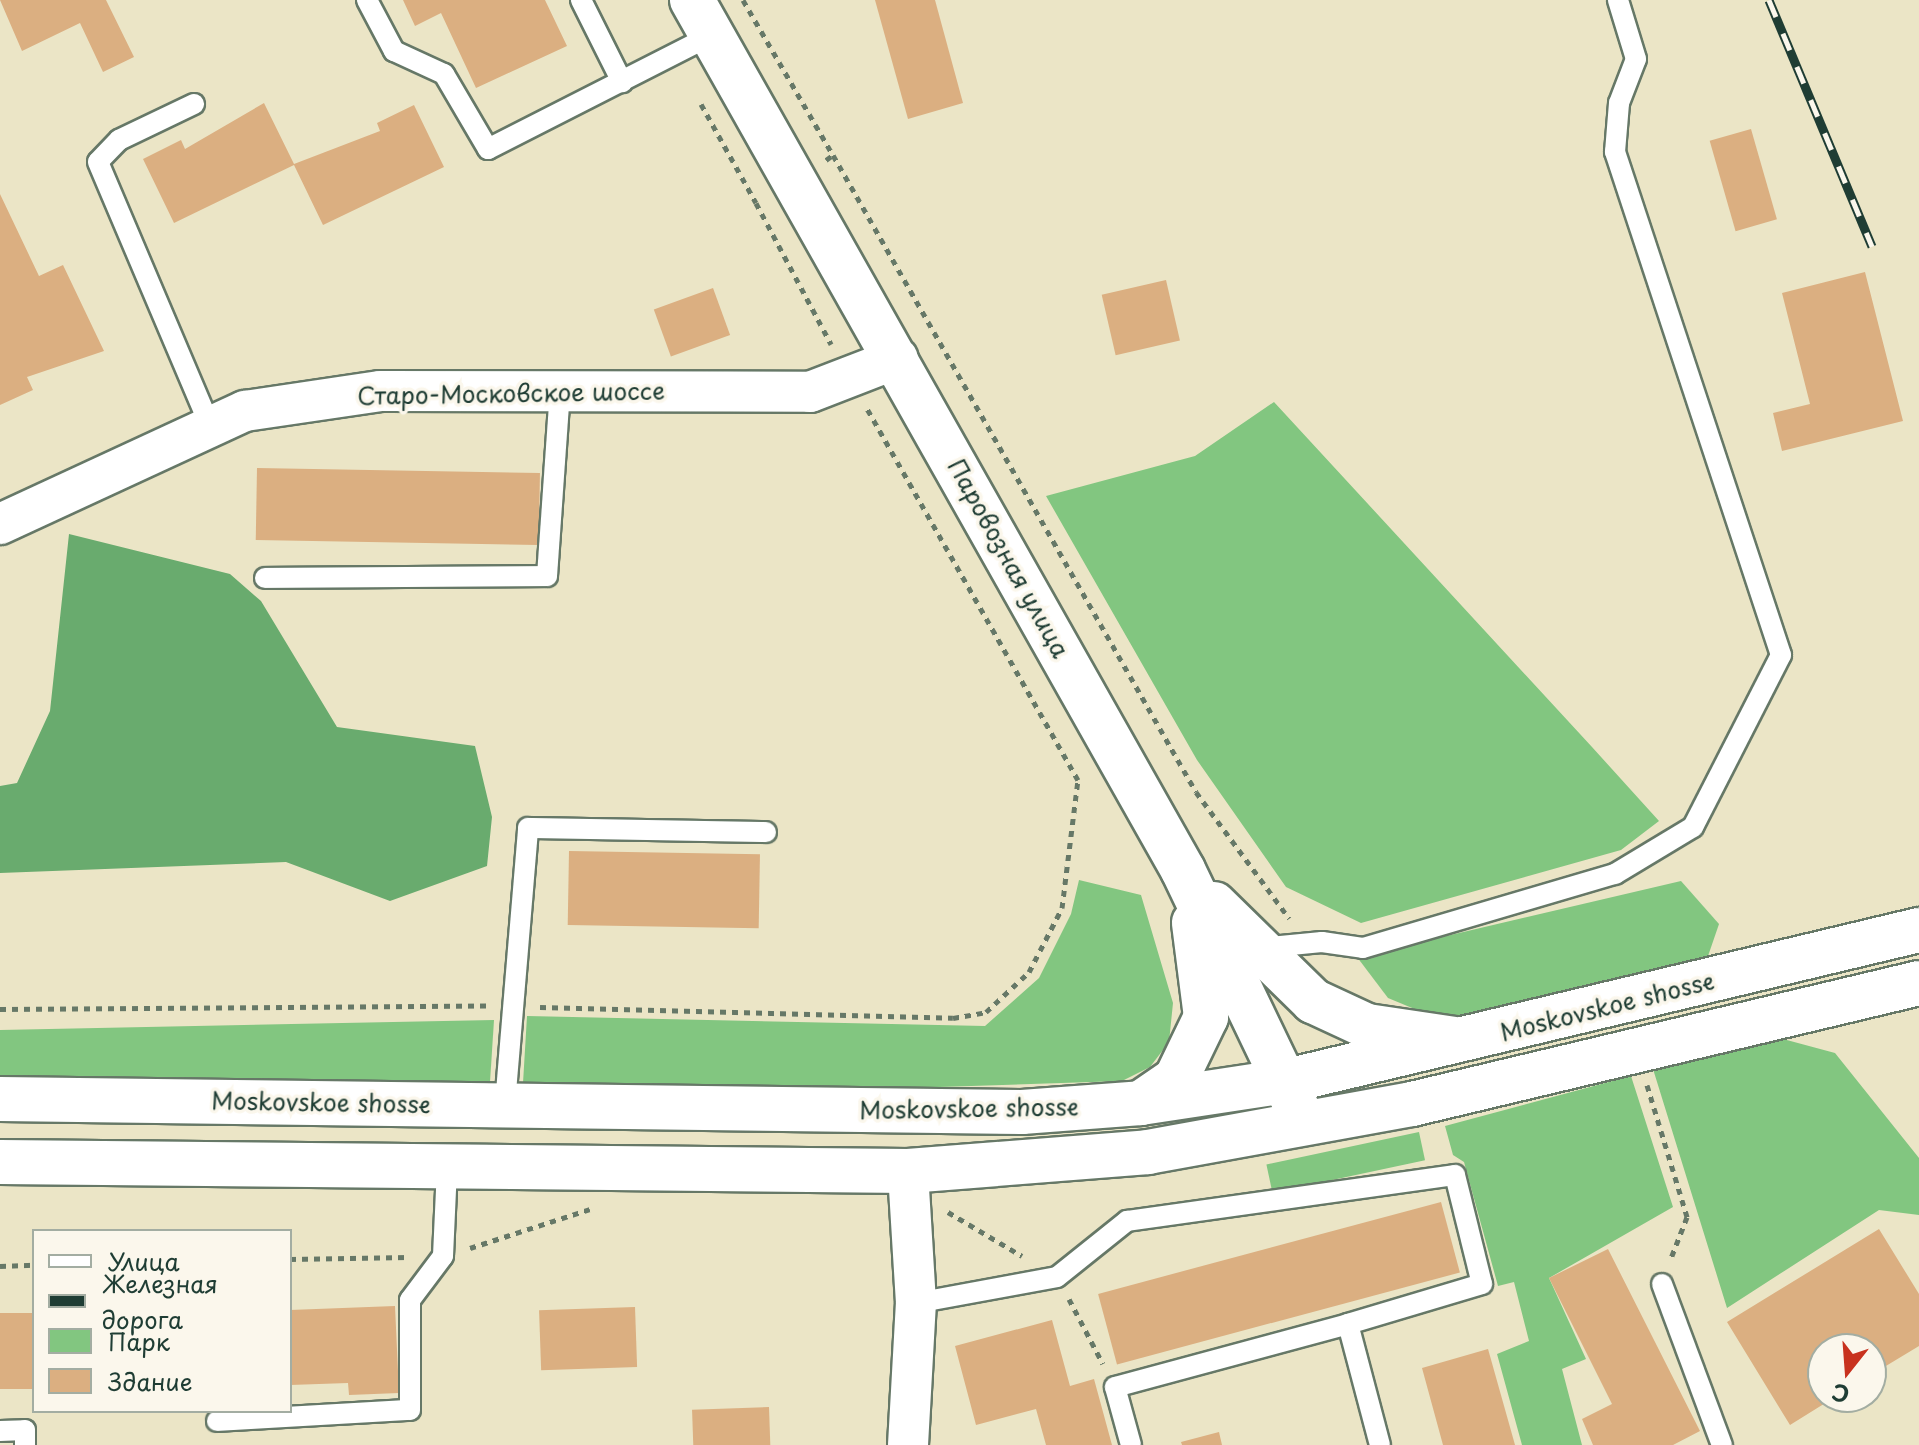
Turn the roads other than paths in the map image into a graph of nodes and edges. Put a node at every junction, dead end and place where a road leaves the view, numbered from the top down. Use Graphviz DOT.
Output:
graph roads {
  1 [pos="367,0"];
  2 [pos="581,0"];
  3 [pos="1618,0"];
  4 [pos="693,30"];
  5 [pos="622,82"];
  6 [pos="194,104"];
  7 [pos="898,358"];
  8 [pos="560,390"];
  9 [pos="209,423"];
  10 [pos="0,524"];
  11 [pos="265,578"];
  12 [pos="766,832"];
  13 [pos="1183,870"];
  14 [pos="1919,930"];
  15 [pos="1256,949"];
  16 [pos="1919,983"];
  17 [pos="1469,1040"];
  18 [pos="1287,1081"];
  19 [pos="0,1099"];
  20 [pos="1141,1103"];
  21 [pos="505,1104"];
  22 [pos="1305,1126"];
  23 [pos="0,1162"];
  24 [pos="447,1169"];
  25 [pos="908,1171"];
  26 [pos="1662,1284"];
  27 [pos="916,1303"];
  28 [pos="1348,1324"];
  29 [pos="217,1421"];
  30 [pos="0,1431"];
  31 [pos="25,1445"];
  32 [pos="908,1445"];
  33 [pos="1131,1445"];
  34 [pos="1380,1445"];
  35 [pos="1722,1445"];
  1 -- 5 [label="lane"];
  2 -- 5 [label="lane"];
  3 -- 15 [label="lane"];
  4 -- 5 [label="lane"];
  4 -- 7 [label="main road, Паровозная улица"];
  6 -- 9 [label="lane"];
  7 -- 8 [label="street, Старо-Московское шоссе"];
  7 -- 13 [label="main road, Паровозная улица"];
  8 -- 9 [label="street, Старо-Московское шоссе"];
  8 -- 11 [label="lane"];
  9 -- 10 [label="street, Старо-Московское шоссе"];
  12 -- 21 [label="lane"];
  13 -- 15 [label="main road"];
  13 -- 18 [label="main road, Паровозная улица"];
  13 -- 20 [label="main road"];
  14 -- 17 [label="main road, Moskovskoe shosse"];
  15 -- 17 [label="main road"];
  16 -- 22 [label="main road, Moskovskoe shosse"];
  17 -- 18 [label="main road, Moskovskoe shosse"];
  18 -- 20 [label="main road, Moskovskoe shosse"];
  18 -- 22 [label="main road, Паровозная улица"];
  19 -- 21 [label="main road, Moskovskoe shosse"];
  20 -- 21 [label="main road, Moskovskoe shosse"];
  22 -- 25 [label="main road, Moskovskoe shosse"];
  23 -- 24 [label="main road, Moskovskoe shosse"];
  24 -- 25 [label="main road, Moskovskoe shosse"];
  24 -- 29 [label="lane"];
  25 -- 27 [label="street"];
  26 -- 35 [label="lane"];
  27 -- 28 [label="lane"];
  27 -- 32 [label="street"];
  28 -- 33 [label="lane"];
  28 -- 34 [label="lane"];
  30 -- 31 [label="lane"];
}
